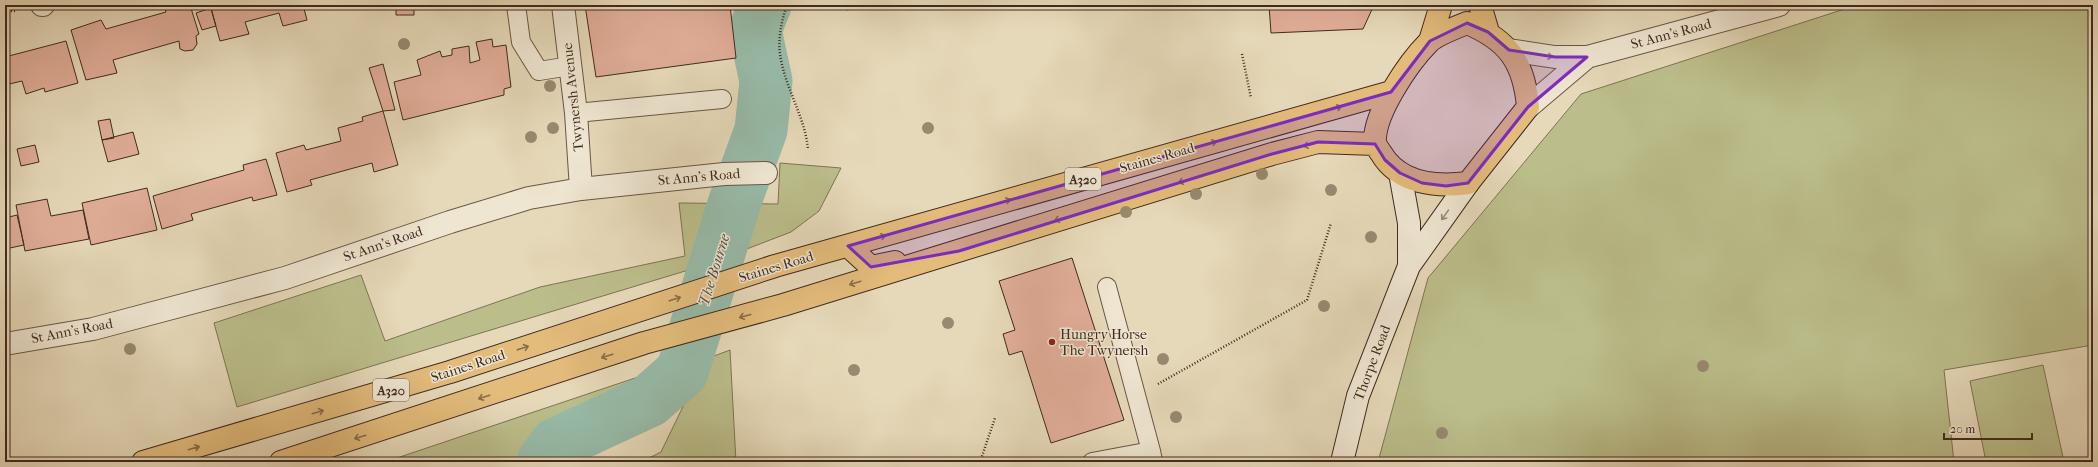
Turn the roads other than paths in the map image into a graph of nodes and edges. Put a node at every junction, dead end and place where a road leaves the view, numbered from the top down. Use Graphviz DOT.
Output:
graph roads {
  1 [pos="516,5"];
  2 [pos="563,5"];
  3 [pos="1441,5"];
  4 [pos="1480,5"];
  5 [pos="1779,5"];
  6 [pos="1488,32"];
  7 [pos="1430,41"];
  8 [pos="1509,50"];
  9 [pos="1587,57"];
  10 [pos="570,66"];
  11 [pos="1391,92"];
  12 [pos="722,99"];
  13 [pos="1528,107"];
  14 [pos="576,113"];
  15 [pos="1375,144"];
  16 [pos="766,173"];
  17 [pos="1400,173"];
  18 [pos="1468,183"];
  19 [pos="581,189"];
  20 [pos="848,246"];
  21 [pos="959,251"];
  22 [pos="1409,266"];
  23 [pos="1107,287"];
  24 [pos="5,344"];
  25 [pos="1152,456"];
  26 [pos="142,462"];
  27 [pos="281,462"];
  28 [pos="1092,462"];
  29 [pos="1342,462"];
  1 -- 10 [label="lane"];
  2 -- 10 [label="street, Twynersh Avenue"];
  3 -- 7 [label="main road"];
  4 -- 6 [label="main road"];
  5 -- 9 [label="street, St Ann's Road"];
  6 -- 7 [label="main road"];
  6 -- 8 [label="main road"];
  7 -- 11 [label="main road"];
  8 -- 9 [label="street, St Ann's Road, one-way"];
  8 -- 13 [label="main road"];
  9 -- 13 [label="street, St Ann's Road"];
  10 -- 14 [label="street, Twynersh Avenue"];
  11 -- 15 [label="main road"];
  20 -- 11 [label="main road, Staines Road / A320, one-way"];
  12 -- 14 [label="lane"];
  13 -- 18 [label="main road"];
  14 -- 19 [label="street, Twynersh Avenue"];
  15 -- 17 [label="main road"];
  15 -- 21 [label="main road, Staines Road / A320, one-way"];
  16 -- 19 [label="street, St Ann's Road"];
  17 -- 18 [label="main road"];
  17 -- 22 [label="street, Thorpe Road"];
  18 -- 22 [label="street, Thorpe Road, one-way"];
  19 -- 24 [label="street, St Ann's Road"];
  20 -- 21 [label="main road"];
  26 -- 20 [label="main road, Staines Road / A320, one-way"];
  21 -- 27 [label="main road, Staines Road / A320, one-way"];
  22 -- 29 [label="street, Thorpe Road"];
  23 -- 25 [label="lane"];
  25 -- 28 [label="lane"];
}
